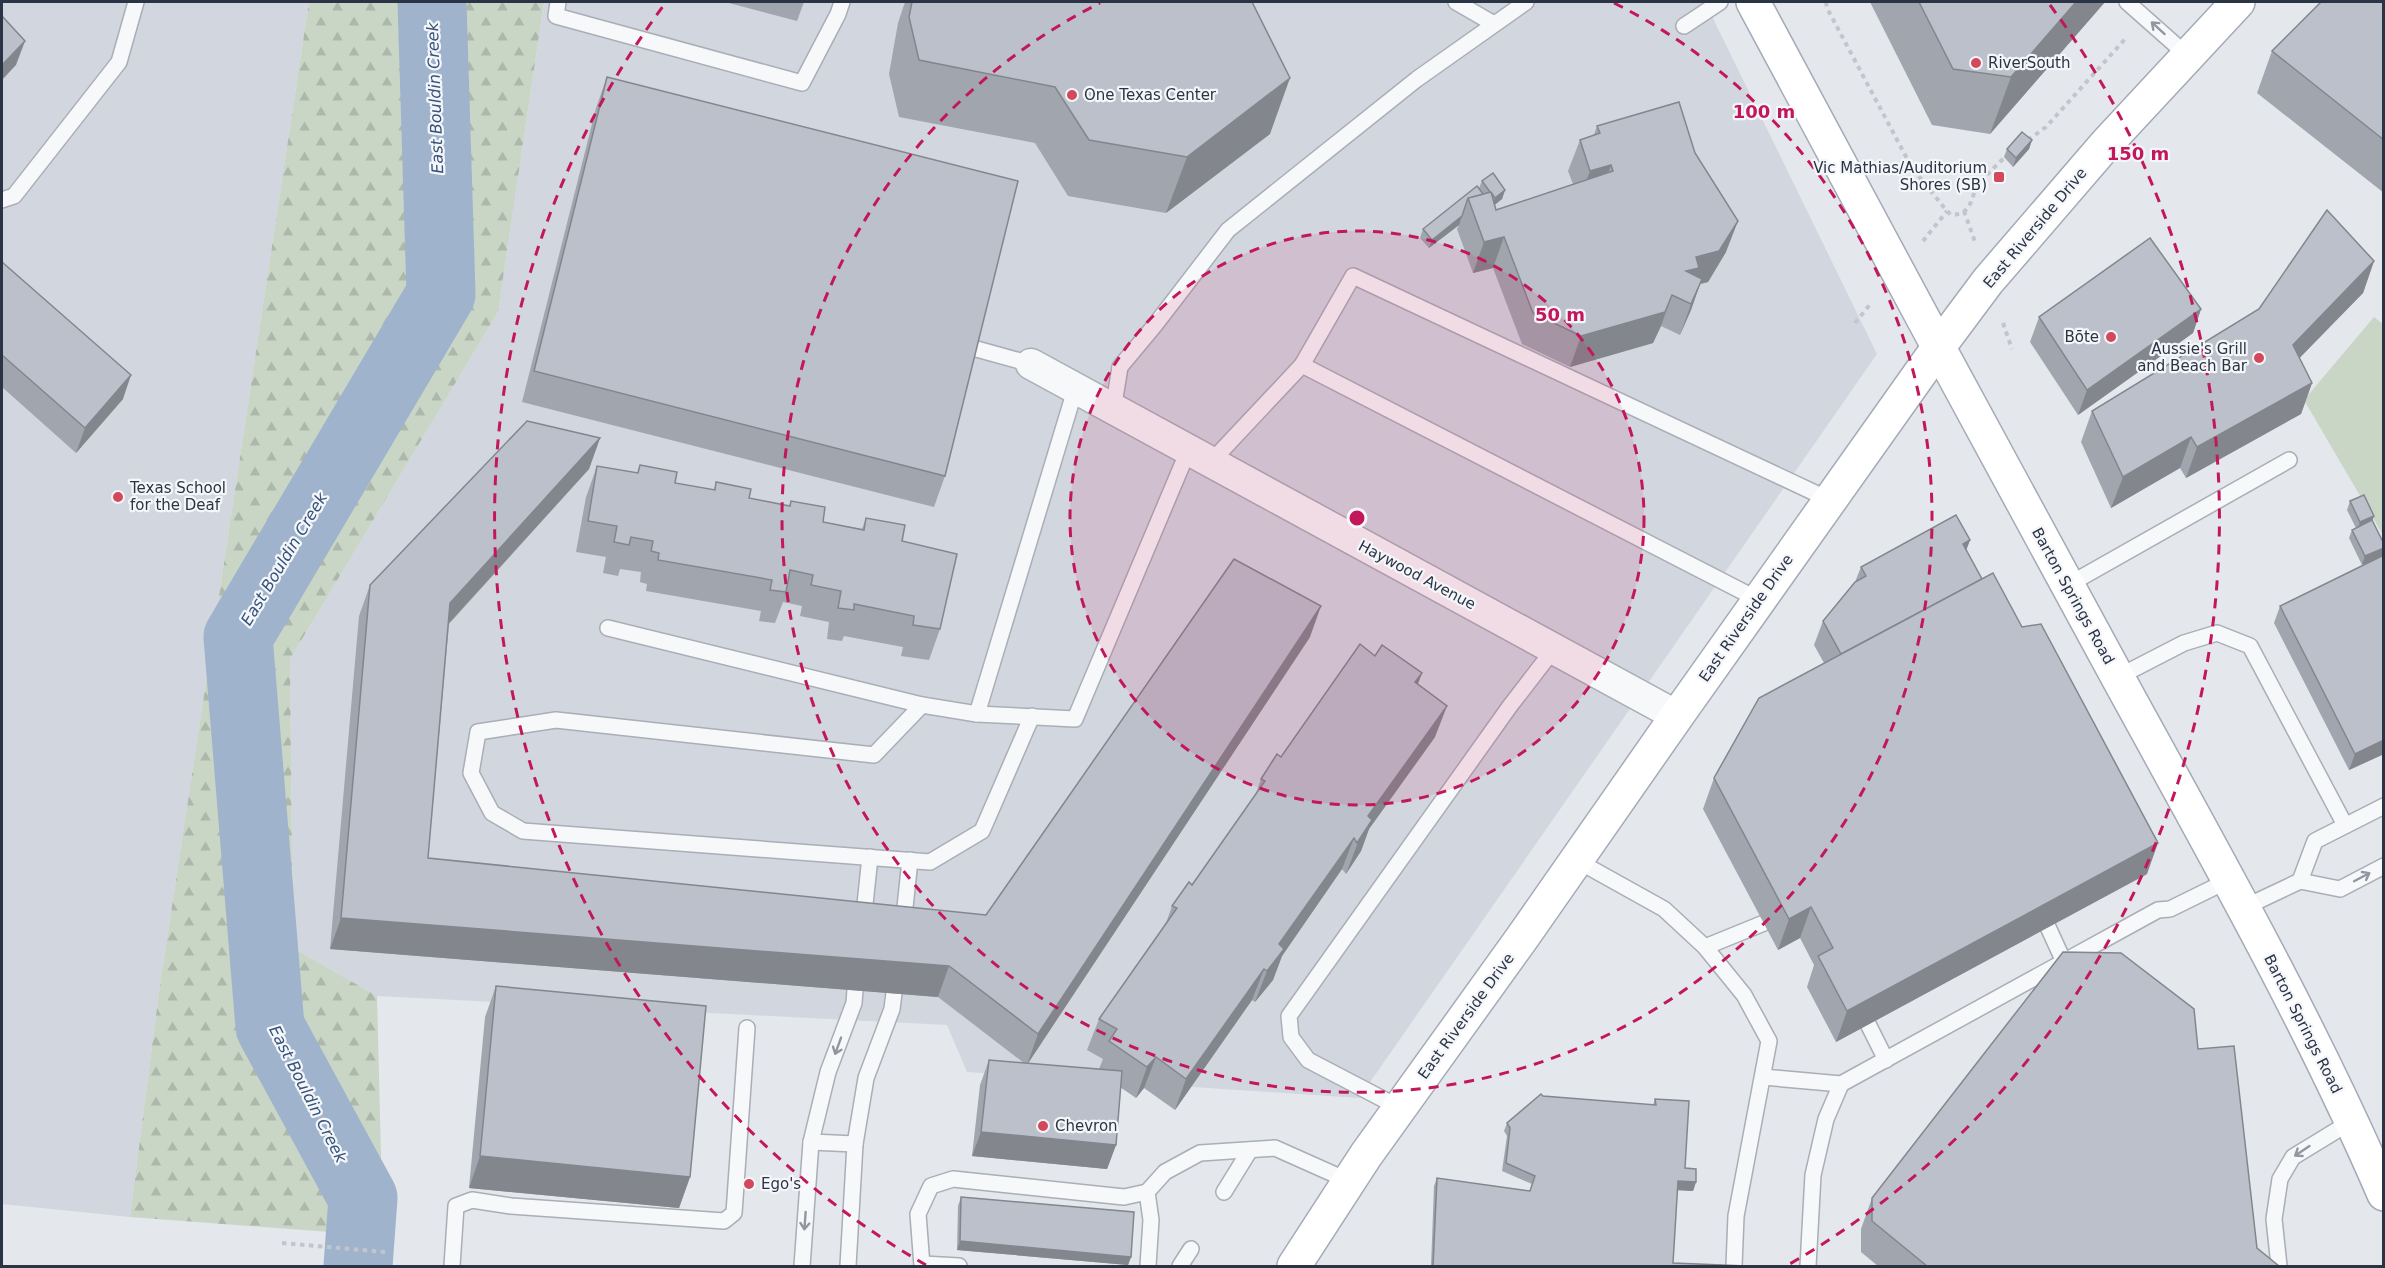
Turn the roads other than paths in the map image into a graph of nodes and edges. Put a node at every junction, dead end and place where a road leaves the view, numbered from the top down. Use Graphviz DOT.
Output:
graph roads {
  1 [pos="136,2"];
  2 [pos="558,2"];
  3 [pos="842,2"];
  4 [pos="1456,2"];
  5 [pos="1526,2"];
  6 [pos="1720,2"];
  7 [pos="1753,2"];
  8 [pos="2127,2"];
  9 [pos="2238,2"];
  10 [pos="1494,24"];
  11 [pos="1683,26"];
  12 [pos="2188,56"];
  13 [pos="2,200"];
  14 [pos="973,348"];
  15 [pos="1938,348"];
  16 [pos="1031,364"];
  17 [pos="1302,365"];
  18 [pos="1075,390"];
  19 [pos="1113,410"];
  20 [pos="1199,457"];
  21 [pos="2289,460"];
  22 [pos="1830,500"];
  23 [pos="2068,585"];
  24 [pos="1759,600"];
  25 [pos="608,628"];
  26 [pos="1554,649"];
  27 [pos="2118,677"];
  28 [pos="922,705"];
  29 [pos="977,714"];
  30 [pos="1032,716"];
  31 [pos="1677,716"];
  32 [pos="2384,806"];
  33 [pos="2345,825"];
  34 [pos="870,857"];
  35 [pos="910,860"];
  36 [pos="1576,860"];
  37 [pos="2384,866"];
  38 [pos="2300,880"];
  39 [pos="2236,894"];
  40 [pos="1764,923"];
  41 [pos="2048,927"];
  42 [pos="862,934"];
  43 [pos="901,938"];
  44 [pos="1705,948"];
  45 [pos="2064,962"];
  46 [pos="855,990"];
  47 [pos="894,993"];
  48 [pos="1868,1024"];
  49 [pos="747,1028"];
  50 [pos="1886,1060"];
  51 [pos="1763,1077"];
  52 [pos="1841,1084"];
  53 [pos="1400,1108"];
  54 [pos="2352,1121"];
  55 [pos="812,1142"];
  56 [pos="855,1144"];
  57 [pos="1250,1150"];
  58 [pos="1349,1181"];
  59 [pos="1147,1192"];
  60 [pos="1224,1192"];
  61 [pos="2384,1194"];
  62 [pos="1191,1249"];
  63 [pos="923,1265"];
  64 [pos="452,1266"];
  65 [pos="802,1266"];
  66 [pos="848,1266"];
  67 [pos="959,1266"];
  68 [pos="1148,1266"];
  69 [pos="1180,1266"];
  70 [pos="1294,1266"];
  71 [pos="1734,1266"];
  72 [pos="1808,1266"];
  73 [pos="2279,1266"];
  1 -- 13 [label="lane"];
  2 -- 3 [label="lane"];
  4 -- 10 [label="lane"];
  5 -- 10 [label="lane"];
  6 -- 11 [label="lane"];
  7 -- 15 [label="main road, Barton Springs Road"];
  12 -- 8 [label="lane, one-way"];
  9 -- 12 [label="main road, East Riverside Drive"];
  10 -- 19 [label="lane"];
  12 -- 15 [label="main road, East Riverside Drive"];
  14 -- 16 [label="lane"];
  15 -- 22 [label="main road, East Riverside Drive"];
  15 -- 23 [label="main road, Barton Springs Road"];
  16 -- 18 [label="street, Haywood Avenue"];
  17 -- 20 [label="lane"];
  17 -- 22 [label="lane"];
  17 -- 24 [label="lane"];
  18 -- 19 [label="street, Haywood Avenue"];
  18 -- 29 [label="lane"];
  19 -- 20 [label="street, Haywood Avenue"];
  20 -- 26 [label="street, Haywood Avenue"];
  20 -- 30 [label="lane"];
  21 -- 23 [label="lane"];
  22 -- 24 [label="main road, East Riverside Drive"];
  23 -- 27 [label="main road, Barton Springs Road"];
  24 -- 31 [label="main road, East Riverside Drive"];
  25 -- 28 [label="lane"];
  26 -- 31 [label="street, Haywood Avenue"];
  26 -- 53 [label="lane"];
  27 -- 33 [label="lane"];
  27 -- 39 [label="main road, Barton Springs Road"];
  28 -- 29 [label="lane"];
  28 -- 34 [label="lane"];
  29 -- 30 [label="lane"];
  30 -- 35 [label="lane"];
  31 -- 36 [label="main road, East Riverside Drive"];
  32 -- 33 [label="lane"];
  33 -- 38 [label="lane"];
  34 -- 35 [label="lane"];
  34 -- 42 [label="lane"];
  35 -- 43 [label="lane"];
  36 -- 44 [label="lane"];
  36 -- 53 [label="main road, East Riverside Drive"];
  38 -- 37 [label="lane, one-way"];
  38 -- 39 [label="lane"];
  39 -- 45 [label="lane"];
  39 -- 54 [label="main road, Barton Springs Road"];
  40 -- 44 [label="lane"];
  41 -- 45 [label="lane"];
  44 -- 51 [label="lane"];
  45 -- 50 [label="lane"];
  46 -- 55 [label="lane, one-way"];
  47 -- 56 [label="lane"];
  48 -- 50 [label="lane"];
  49 -- 64 [label="lane"];
  50 -- 52 [label="lane"];
  51 -- 52 [label="lane"];
  51 -- 71 [label="lane"];
  52 -- 72 [label="lane"];
  53 -- 58 [label="main road, East Riverside Drive"];
  54 -- 61 [label="main road, Barton Springs Road"];
  54 -- 73 [label="lane, one-way"];
  55 -- 56 [label="lane"];
  55 -- 65 [label="lane, one-way"];
  56 -- 66 [label="lane"];
  57 -- 58 [label="lane"];
  57 -- 59 [label="lane"];
  57 -- 60 [label="lane"];
  58 -- 70 [label="main road, East Riverside Drive"];
  59 -- 63 [label="lane"];
  59 -- 68 [label="lane"];
  62 -- 69 [label="lane"];
  63 -- 67 [label="lane"];
}
